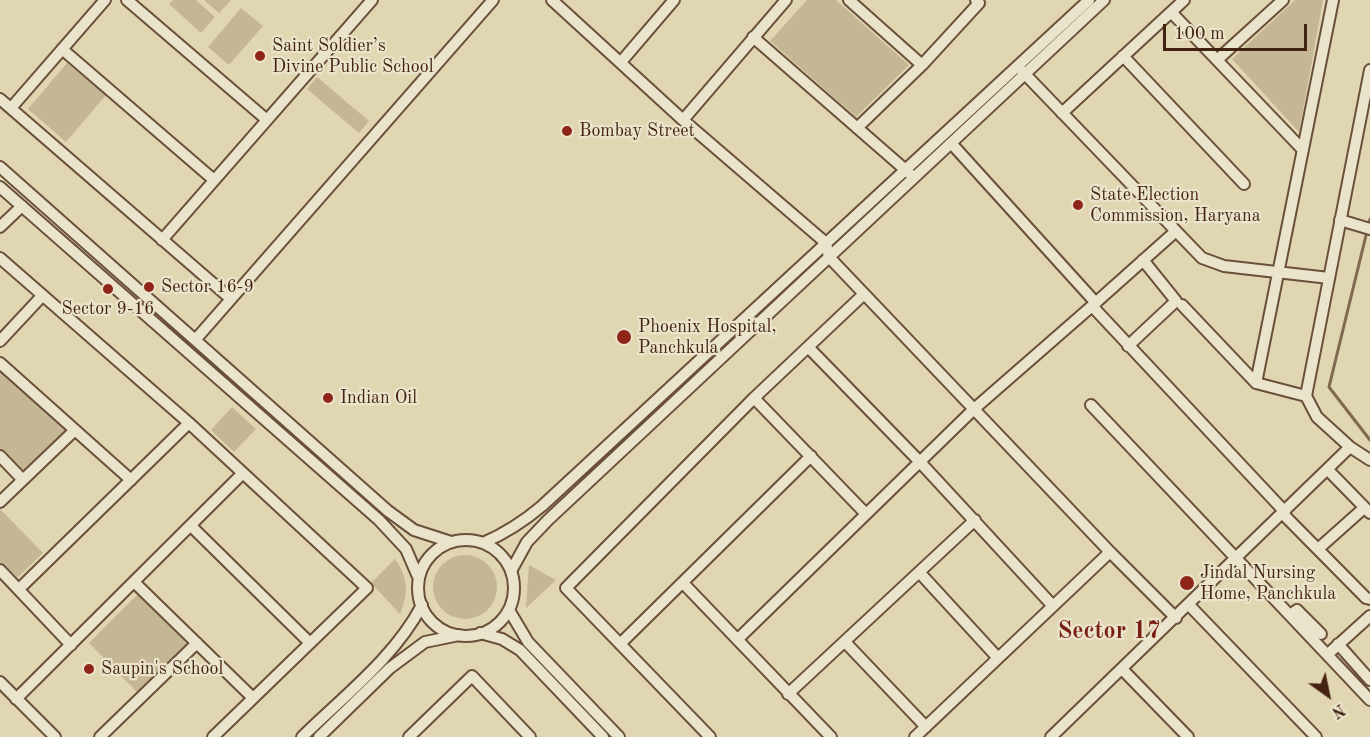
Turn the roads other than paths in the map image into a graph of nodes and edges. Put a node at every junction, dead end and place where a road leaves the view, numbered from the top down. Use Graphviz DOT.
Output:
graph roads {
  1 [pos="105,0"];
  2 [pos="127,0"];
  3 [pos="372,0"];
  4 [pos="493,0"];
  5 [pos="552,0"];
  6 [pos="674,0"];
  7 [pos="786,0"];
  8 [pos="849,0"];
  9 [pos="976,0"];
  10 [pos="1089,0"];
  11 [pos="1104,0"];
  12 [pos="1184,0"];
  13 [pos="1283,0"];
  14 [pos="1334,0"];
  15 [pos="1172,12"];
  16 [pos="753,37"];
  17 [pos="62,49"];
  18 [pos="1123,56"];
  19 [pos="1217,60"];
  20 [pos="621,62"];
  21 [pos="922,64"];
  22 [pos="1021,70"];
  23 [pos="1370,70"];
  24 [pos="0,99"];
  25 [pos="11,108"];
  26 [pos="1062,113"];
  27 [pos="267,120"];
  28 [pos="683,120"];
  29 [pos="857,128"];
  30 [pos="951,143"];
  31 [pos="1303,150"];
  32 [pos="0,167"];
  33 [pos="905,170"];
  34 [pos="914,178"];
  35 [pos="214,180"];
  36 [pos="1244,184"];
  37 [pos="0,187"];
  38 [pos="22,206"];
  39 [pos="1340,220"];
  40 [pos="0,227"];
  41 [pos="1370,229"];
  42 [pos="1176,231"];
  43 [pos="162,240"];
  44 [pos="826,243"];
  45 [pos="829,257"];
  46 [pos="0,258"];
  47 [pos="1143,260"];
  48 [pos="1279,272"];
  49 [pos="1329,278"];
  50 [pos="864,294"];
  51 [pos="42,296"];
  52 [pos="231,299"];
  53 [pos="1094,305"];
  54 [pos="1182,305"];
  55 [pos="196,339"];
  56 [pos="0,341"];
  57 [pos="1128,346"];
  58 [pos="809,348"];
  59 [pos="0,363"];
  60 [pos="1256,383"];
  61 [pos="1306,396"];
  62 [pos="754,398"];
  63 [pos="1091,405"];
  64 [pos="974,409"];
  65 [pos="189,423"];
  66 [pos="75,430"];
  67 [pos="1350,447"];
  68 [pos="0,456"];
  69 [pos="811,456"];
  70 [pos="1370,460"];
  71 [pos="919,461"];
  72 [pos="1328,470"];
  73 [pos="243,474"];
  74 [pos="23,480"];
  75 [pos="130,480"];
  76 [pos="0,502"];
  77 [pos="1367,510"];
  78 [pos="1284,513"];
  79 [pos="866,514"];
  80 [pos="975,520"];
  81 [pos="191,526"];
  82 [pos="451,542"];
  83 [pos="483,543"];
  84 [pos="1318,549"];
  85 [pos="1110,552"];
  86 [pos="1236,560"];
  87 [pos="0,570"];
  88 [pos="511,571"];
  89 [pos="920,572"];
  90 [pos="419,579"];
  91 [pos="134,582"];
  92 [pos="683,583"];
  93 [pos="19,589"];
  94 [pos="1370,599"];
  95 [pos="422,604"];
  96 [pos="1189,605"];
  97 [pos="1053,606"];
  98 [pos="509,610"];
  99 [pos="1290,615"];
  100 [pos="1370,616"];
  101 [pos="1176,618"];
  102 [pos="480,633"];
  103 [pos="1321,634"];
  104 [pos="459,635"];
  105 [pos="738,639"];
  106 [pos="309,642"];
  107 [pos="845,642"];
  108 [pos="197,643"];
  109 [pos="620,644"];
  110 [pos="1338,644"];
  111 [pos="71,645"];
  112 [pos="1328,654"];
  113 [pos="998,658"];
  114 [pos="1122,669"];
  115 [pos="1370,680"];
  116 [pos="0,682"];
  117 [pos="788,694"];
  118 [pos="1368,695"];
  119 [pos="253,698"];
  120 [pos="16,699"];
  121 [pos="926,727"];
  122 [pos="55,737"];
  123 [pos="100,737"];
  124 [pos="213,737"];
  125 [pos="302,737"];
  126 [pos="319,737"];
  127 [pos="409,737"];
  128 [pos="530,737"];
  129 [pos="603,737"];
  130 [pos="620,737"];
  131 [pos="710,737"];
  132 [pos="831,737"];
  133 [pos="915,737"];
  134 [pos="1051,737"];
  135 [pos="1188,737"];
  136 [pos="1316,737"];
  1 -- 17 [label="street"];
  2 -- 27 [label="street"];
  3 -- 27 [label="street"];
  4 -- 52 [label="street"];
  5 -- 20 [label="street"];
  6 -- 20 [label="street"];
  7 -- 16 [label="street"];
  8 -- 21 [label="street"];
  9 -- 21 [label="street"];
  10 -- 22 [label="street"];
  11 -- 22 [label="street"];
  12 -- 15 [label="street"];
  13 -- 19 [label="street"];
  14 -- 31 [label="street"];
  15 -- 18 [label="street"];
  15 -- 19 [label="street"];
  16 -- 28 [label="street"];
  16 -- 29 [label="street"];
  17 -- 25 [label="street"];
  17 -- 35 [label="street"];
  18 -- 26 [label="street"];
  18 -- 36 [label="street"];
  19 -- 31 [label="street"];
  20 -- 28 [label="street"];
  21 -- 29 [label="street"];
  22 -- 26 [label="street"];
  22 -- 30 [label="street"];
  22 -- 33 [label="street"];
  23 -- 39 [label="street"];
  24 -- 25 [label="street"];
  25 -- 43 [label="street"];
  26 -- 42 [label="street"];
  27 -- 35 [label="street"];
  28 -- 44 [label="street"];
  29 -- 33 [label="street"];
  30 -- 34 [label="street"];
  30 -- 53 [label="street"];
  31 -- 48 [label="street"];
  32 -- 55 [label="street"];
  33 -- 34 [label="street"];
  33 -- 44 [label="street"];
  34 -- 45 [label="street"];
  35 -- 43 [label="street"];
  37 -- 38 [label="street"];
  38 -- 40 [label="street"];
  38 -- 90 [label="street"];
  39 -- 41 [label="street"];
  39 -- 49 [label="street"];
  42 -- 47 [label="street"];
  42 -- 48 [label="street"];
  43 -- 52 [label="street"];
  44 -- 45 [label="street"];
  44 -- 83 [label="street"];
  45 -- 50 [label="street"];
  45 -- 88 [label="street"];
  46 -- 51 [label="street"];
  47 -- 53 [label="street"];
  47 -- 57 [label="street"];
  48 -- 49 [label="street"];
  48 -- 60 [label="street"];
  49 -- 61 [label="street"];
  50 -- 58 [label="street"];
  50 -- 64 [label="street"];
  51 -- 56 [label="street"];
  51 -- 65 [label="street"];
  52 -- 55 [label="street"];
  53 -- 57 [label="street"];
  53 -- 64 [label="street"];
  54 -- 60 [label="street"];
  55 -- 82 [label="street"];
  57 -- 78 [label="street"];
  58 -- 62 [label="street"];
  58 -- 71 [label="street"];
  59 -- 66 [label="street"];
  60 -- 61 [label="street"];
  61 -- 67 [label="street"];
  62 -- 69 [label="street"];
  62 -- 109 [label="street"];
  63 -- 86 [label="street"];
  64 -- 71 [label="street"];
  64 -- 85 [label="street"];
  65 -- 73 [label="street"];
  65 -- 75 [label="street"];
  66 -- 74 [label="street"];
  66 -- 75 [label="street"];
  67 -- 70 [label="street"];
  67 -- 72 [label="street"];
  68 -- 74 [label="street"];
  69 -- 79 [label="street"];
  69 -- 92 [label="street"];
  71 -- 79 [label="street"];
  71 -- 80 [label="street"];
  72 -- 77 [label="street"];
  72 -- 78 [label="street"];
  73 -- 81 [label="street"];
  73 -- 106 [label="street"];
  74 -- 76 [label="street"];
  75 -- 93 [label="street"];
  77 -- 84 [label="street"];
  78 -- 84 [label="street"];
  78 -- 86 [label="street"];
  79 -- 105 [label="street"];
  80 -- 89 [label="street"];
  80 -- 97 [label="street"];
  81 -- 91 [label="street"];
  81 -- 106 [label="street"];
  82 -- 83 [label="street"];
  82 -- 90 [label="street"];
  83 -- 88 [label="street"];
  84 -- 94 [label="street"];
  85 -- 97 [label="street"];
  85 -- 101 [label="street"];
  86 -- 96 [label="street"];
  86 -- 99 [label="street"];
  87 -- 93 [label="street"];
  88 -- 98 [label="street"];
  89 -- 107 [label="street"];
  89 -- 113 [label="street"];
  90 -- 95 [label="street"];
  91 -- 108 [label="street"];
  91 -- 111 [label="street"];
  92 -- 105 [label="street"];
  92 -- 109 [label="street"];
  93 -- 111 [label="street"];
  95 -- 104 [label="street"];
  95 -- 125 [label="street"];
  96 -- 101 [label="street"];
  96 -- 136 [label="street"];
  97 -- 113 [label="street"];
  98 -- 102 [label="street"];
  98 -- 130 [label="street"];
  99 -- 103 [label="street"];
  99 -- 112 [label="street"];
  100 -- 110 [label="street"];
  101 -- 114 [label="street"];
  102 -- 104 [label="street"];
  102 -- 129 [label="street"];
  104 -- 126 [label="street"];
  105 -- 117 [label="street"];
  106 -- 119 [label="street"];
  107 -- 117 [label="street"];
  107 -- 121 [label="street"];
  108 -- 119 [label="street"];
  108 -- 123 [label="street"];
  109 -- 131 [label="street"];
  110 -- 112 [label="street"];
  110 -- 115 [label="street"];
  111 -- 120 [label="street"];
  112 -- 118 [label="street"];
  113 -- 121 [label="street"];
  114 -- 134 [label="street"];
  114 -- 135 [label="street"];
  116 -- 120 [label="street"];
  117 -- 132 [label="street"];
  119 -- 124 [label="street"];
  120 -- 122 [label="street"];
  121 -- 133 [label="street"];
  127 -- 128 [label="street"];
}
